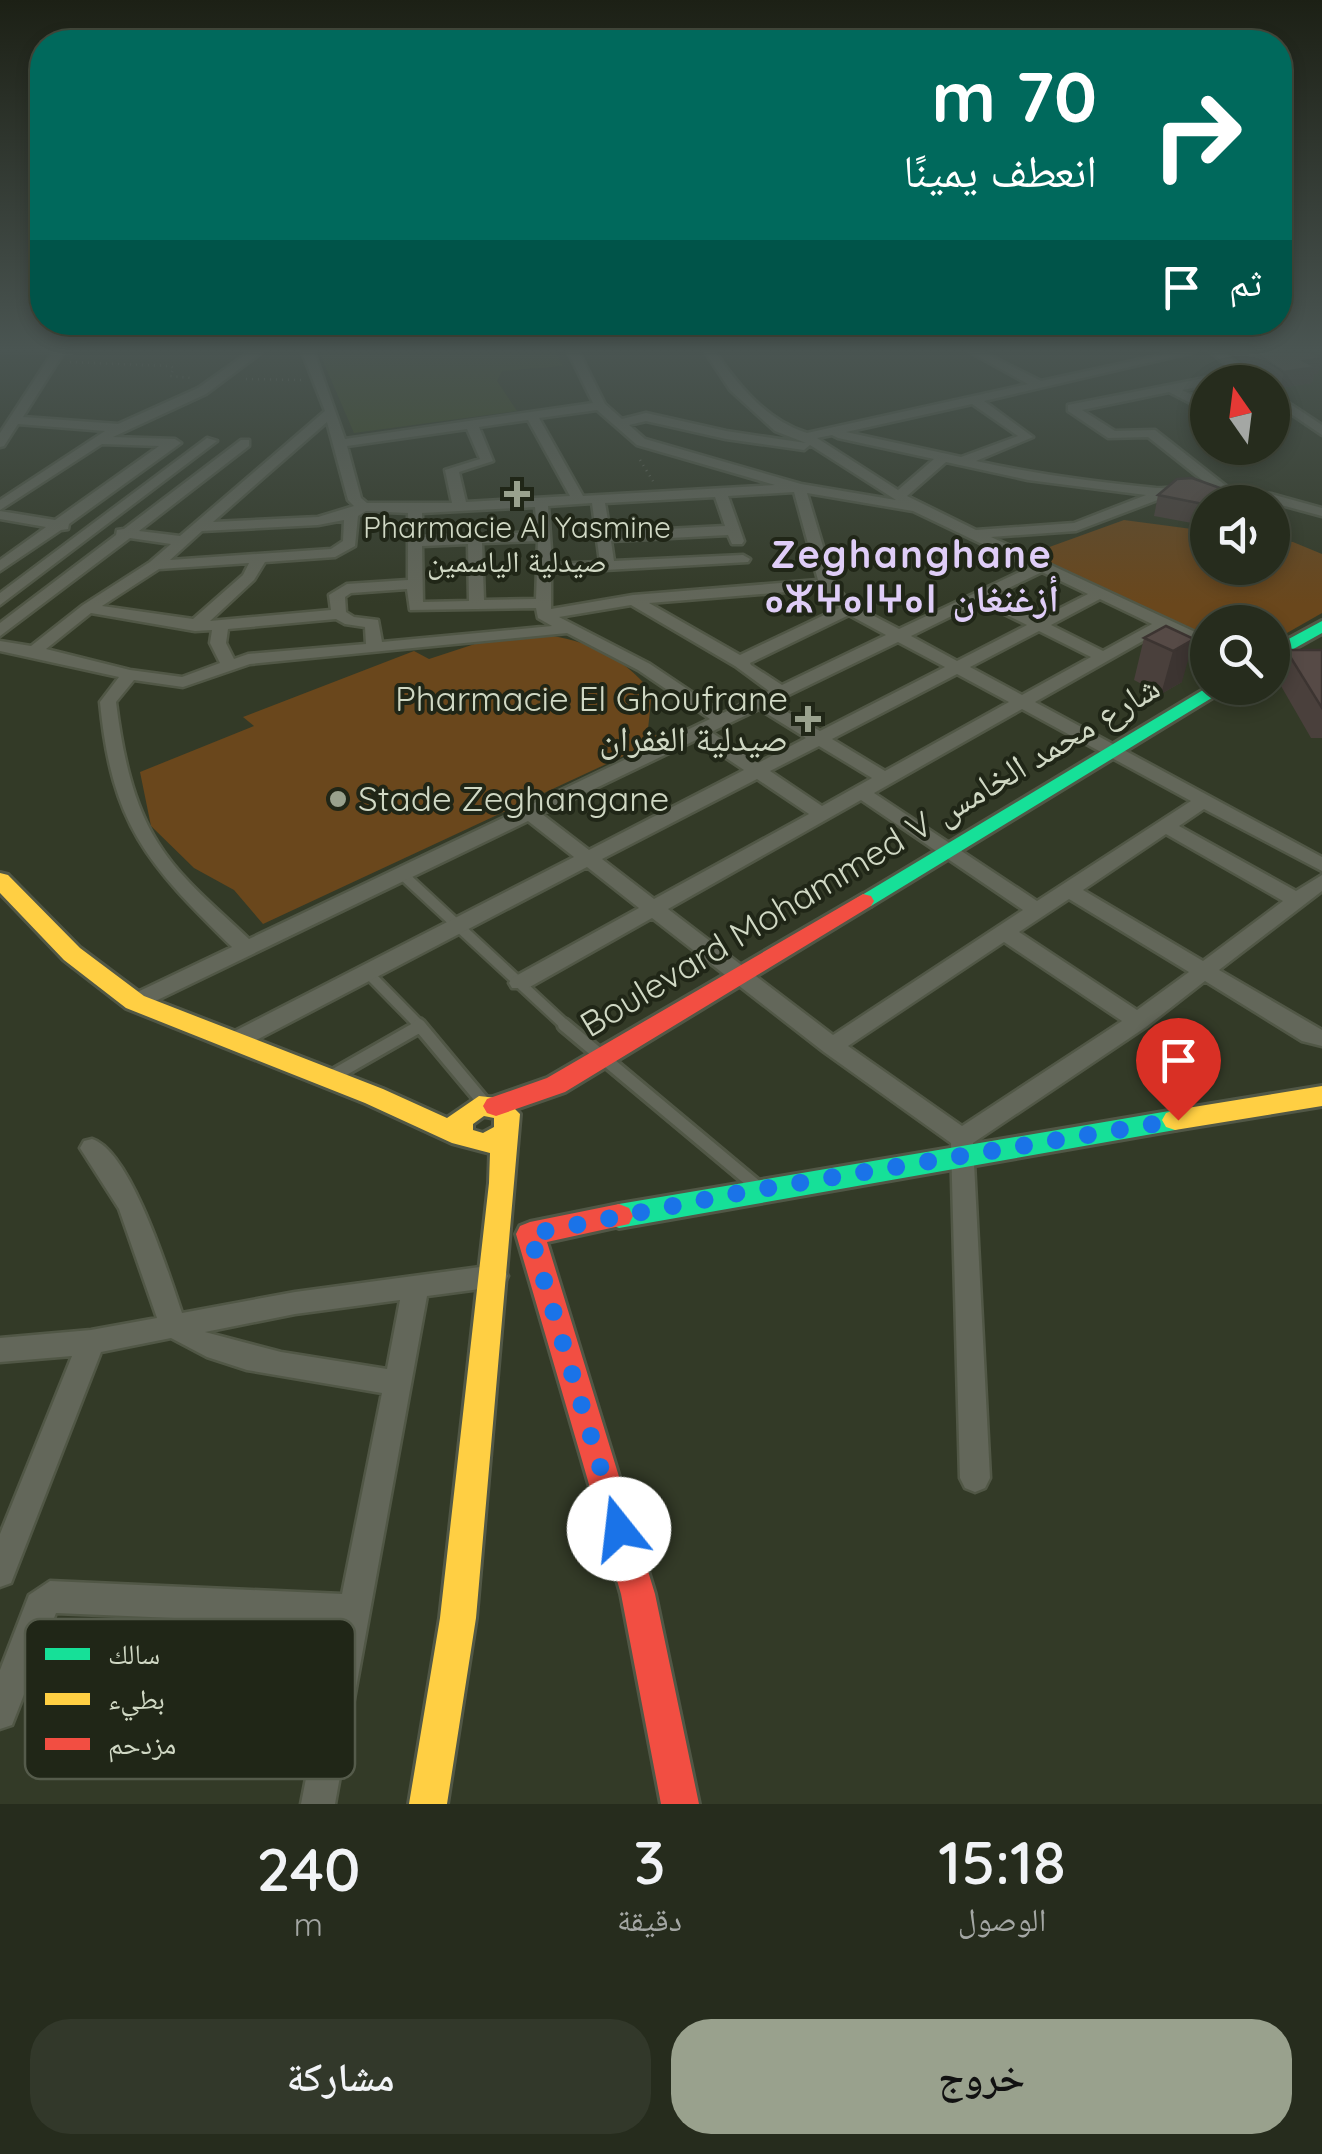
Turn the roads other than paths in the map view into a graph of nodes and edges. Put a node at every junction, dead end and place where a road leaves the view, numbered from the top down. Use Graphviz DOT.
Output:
graph roads {
  1 [pos="106,436"];
  2 [pos="302,436"];
  3 [pos="338,436"];
  4 [pos="390,436"];
  5 [pos="477,436"];
  6 [pos="543,436"];
  7 [pos="635,436"];
  8 [pos="735,436"];
  9 [pos="803,436"];
  10 [pos="849,436"];
  11 [pos="1026,436"];
  12 [pos="1156,436"];
  13 [pos="806,437"];
  14 [pos="100,440"];
  15 [pos="211,441"];
  16 [pos="172,443"];
  17 [pos="340,443"];
  18 [pos="257,444"];
  19 [pos="821,448"];
  20 [pos="286,449"];
  21 [pos="943,458"];
  22 [pos="960,462"];
  23 [pos="1217,485"];
  24 [pos="800,488"];
  25 [pos="720,491"];
  26 [pos="1165,492"];
  27 [pos="1190,492"];
  28 [pos="900,495"];
  29 [pos="598,499"];
  30 [pos="578,500"];
  31 [pos="541,502"];
  32 [pos="1290,505"];
  33 [pos="0,506"];
  34 [pos="460,507"];
  35 [pos="919,508"];
  36 [pos="415,509"];
  37 [pos="357,511"];
  38 [pos="1322,512"];
  39 [pos="0,516"];
  40 [pos="58,525"];
  41 [pos="200,527"];
  42 [pos="94,530"];
  43 [pos="733,530"];
  44 [pos="126,534"];
  45 [pos="971,534"];
  46 [pos="545,536"];
  47 [pos="602,537"];
  48 [pos="475,538"];
  49 [pos="184,541"];
  50 [pos="414,542"];
  51 [pos="259,559"];
  52 [pos="156,565"];
  53 [pos="0,567"];
  54 [pos="608,567"];
  55 [pos="1041,567"];
  56 [pos="543,569"];
  57 [pos="412,584"];
  58 [pos="827,584"];
  59 [pos="1098,594"];
  60 [pos="980,596"];
  61 [pos="0,600"];
  62 [pos="633,600"];
  63 [pos="477,605"];
  64 [pos="88,608"];
  65 [pos="542,609"];
  66 [pos="849,609"];
  67 [pos="339,614"];
  68 [pos="221,623"];
  69 [pos="1164,623"];
  70 [pos="1039,625"];
  71 [pos="195,626"];
  72 [pos="1322,626"];
  73 [pos="0,631"];
  74 [pos="569,631"];
  75 [pos="1190,635"];
  76 [pos="897,636"];
  77 [pos="1290,645"];
  78 [pos="0,646"];
  79 [pos="374,648"];
  80 [pos="34,651"];
  81 [pos="1103,658"];
  82 [pos="740,663"];
  83 [pos="229,665"];
  84 [pos="957,668"];
  85 [pos="130,675"];
  86 [pos="782,692"];
  87 [pos="759,702"];
  88 [pos="1022,703"];
  89 [pos="1191,705"];
  90 [pos="723,720"];
  91 [pos="698,731"];
  92 [pos="821,739"];
  93 [pos="1112,752"];
  94 [pos="758,772"];
  95 [pos="886,778"];
  96 [pos="861,792"];
  97 [pos="1202,802"];
  98 [pos="529,813"];
  99 [pos="822,814"];
  100 [pos="1165,826"];
  101 [pos="945,850"];
  102 [pos="590,860"];
  103 [pos="1322,865"];
  104 [pos="402,874"];
  105 [pos="0,880"];
  106 [pos="1322,880"];
  107 [pos="1069,890"];
  108 [pos="1296,900"];
  109 [pos="653,909"];
  110 [pos="1034,909"];
  111 [pos="460,927"];
  112 [pos="1004,932"];
  113 [pos="246,948"];
  114 [pos="1204,971"];
  115 [pos="370,974"];
  116 [pos="740,976"];
  117 [pos="520,983"];
  118 [pos="135,1002"];
  119 [pos="1138,1021"];
  120 [pos="420,1026"];
  121 [pos="1322,1038"];
  122 [pos="238,1040"];
  123 [pos="832,1046"];
  124 [pos="601,1059"];
  125 [pos="329,1078"];
  126 [pos="374,1096"];
  127 [pos="1322,1096"];
  128 [pos="493,1115"];
  129 [pos="465,1139"];
  130 [pos="962,1147"];
  131 [pos="92,1148"];
  132 [pos="760,1190"];
  133 [pos="500,1206"];
  134 [pos="530,1234"];
  135 [pos="497,1238"];
  136 [pos="494,1276"];
  137 [pos="416,1287"];
  138 [pos="176,1326"];
  139 [pos="90,1342"];
  140 [pos="0,1350"];
  141 [pos="398,1383"];
  142 [pos="975,1478"];
  143 [pos="0,1572"];
  144 [pos="354,1610"];
  145 [pos="35,1619"];
  146 [pos="352,1619"];
  147 [pos="25,1646"];
  148 [pos="0,1714"];
  149 [pos="323,1779"];
  150 [pos="318,1804"];
  151 [pos="428,1804"];
  152 [pos="680,1804"];
  1 -- 14 [label="street"];
  2 -- 20 [label="street"];
  3 -- 17 [label="street"];
  4 -- 17 [label="street"];
  5 -- 34 [label="street"];
  6 -- 30 [label="street"];
  7 -- 24 [label="street"];
  8 -- 19 [label="street"];
  9 -- 13 [label="street"];
  10 -- 21 [label="street"];
  11 -- 22 [label="street"];
  12 -- 23 [label="street"];
  13 -- 19 [label="street"];
  14 -- 16 [label="street"];
  14 -- 33 [label="street"];
  15 -- 16 [label="street"];
  15 -- 18 [label="street"];
  15 -- 42 [label="street"];
  16 -- 40 [label="street"];
  17 -- 37 [label="street"];
  18 -- 20 [label="street"];
  18 -- 44 [label="street"];
  19 -- 28 [label="street"];
  20 -- 41 [label="street"];
  21 -- 22 [label="street"];
  21 -- 28 [label="street"];
  22 -- 26 [label="street"];
  24 -- 25 [label="street"];
  24 -- 35 [label="street"];
  24 -- 58 [label="street"];
  25 -- 29 [label="street"];
  25 -- 43 [label="street"];
  26 -- 27 [label="street"];
  26 -- 45 [label="street"];
  28 -- 35 [label="street"];
  29 -- 30 [label="street"];
  29 -- 47 [label="street"];
  30 -- 31 [label="street"];
  31 -- 34 [label="street"];
  31 -- 46 [label="street"];
  32 -- 38 [label="street"];
  34 -- 36 [label="street"];
  35 -- 45 [label="street"];
  36 -- 37 [label="street"];
  36 -- 50 [label="street"];
  37 -- 41 [label="street"];
  37 -- 51 [label="street"];
  39 -- 40 [label="street"];
  40 -- 42 [label="street"];
  40 -- 53 [label="street"];
  41 -- 49 [label="street"];
  42 -- 44 [label="street"];
  42 -- 61 [label="street"];
  43 -- 47 [label="street"];
  43 -- 54 [label="street"];
  44 -- 49 [label="street"];
  44 -- 73 [label="street"];
  45 -- 55 [label="street"];
  46 -- 48 [label="street"];
  46 -- 56 [label="street"];
  47 -- 54 [label="street"];
  48 -- 50 [label="street"];
  48 -- 63 [label="street"];
  49 -- 52 [label="street"];
  50 -- 57 [label="street"];
  51 -- 52 [label="street"];
  51 -- 71 [label="street"];
  52 -- 64 [label="street"];
  54 -- 56 [label="street"];
  55 -- 59 [label="street"];
  55 -- 60 [label="street"];
  56 -- 65 [label="street"];
  57 -- 63 [label="street"];
  57 -- 67 [label="street"];
  58 -- 62 [label="street"];
  58 -- 66 [label="street"];
  59 -- 69 [label="street"];
  59 -- 70 [label="street"];
  60 -- 70 [label="street"];
  60 -- 76 [label="street"];
  62 -- 65 [label="street"];
  62 -- 82 [label="street"];
  63 -- 65 [label="street"];
  64 -- 71 [label="street"];
  64 -- 80 [label="street"];
  65 -- 74 [label="street"];
  66 -- 76 [label="street"];
  66 -- 82 [label="street"];
  67 -- 68 [label="street"];
  67 -- 79 [label="street"];
  68 -- 71 [label="street"];
  68 -- 83 [label="street"];
  69 -- 75 [label="street"];
  69 -- 81 [label="street"];
  70 -- 81 [label="street"];
  70 -- 84 [label="street"];
  72 -- 77 [label="main road"];
  74 -- 79 [label="street"];
  74 -- 90 [label="street"];
  76 -- 84 [label="street"];
  76 -- 86 [label="street"];
  78 -- 80 [label="street"];
  79 -- 83 [label="street"];
  80 -- 85 [label="street"];
  81 -- 88 [label="street"];
  82 -- 86 [label="street"];
  83 -- 85 [label="street"];
  84 -- 88 [label="street"];
  84 -- 92 [label="street"];
  85 -- 113 [label="street"];
  86 -- 87 [label="street"];
  87 -- 90 [label="street"];
  87 -- 92 [label="street"];
  88 -- 93 [label="street"];
  88 -- 95 [label="street"];
  89 -- 93 [label="main road, Boulevard Mohammed V شارع محمد الخامس"];
  90 -- 91 [label="street"];
  91 -- 94 [label="street"];
  91 -- 98 [label="street"];
  92 -- 94 [label="street"];
  92 -- 95 [label="street"];
  93 -- 97 [label="street"];
  93 -- 101 [label="main road, Boulevard Mohammed V شارع محمد الخامس"];
  94 -- 99 [label="street"];
  94 -- 102 [label="street"];
  95 -- 96 [label="street"];
  96 -- 99 [label="street"];
  96 -- 101 [label="street"];
  97 -- 100 [label="street"];
  97 -- 103 [label="street"];
  98 -- 102 [label="street"];
  98 -- 104 [label="street"];
  99 -- 109 [label="street"];
  100 -- 107 [label="street"];
  100 -- 108 [label="street"];
  101 -- 110 [label="street"];
  101 -- 116 [label="main road, Boulevard Mohammed V شارع محمد الخامس"];
  102 -- 109 [label="street"];
  102 -- 111 [label="street"];
  104 -- 111 [label="lane"];
  104 -- 113 [label="street"];
  105 -- 118 [label="main road"];
  106 -- 108 [label="street"];
  107 -- 110 [label="street"];
  107 -- 114 [label="street"];
  108 -- 114 [label="street"];
  109 -- 116 [label="street"];
  109 -- 117 [label="street"];
  110 -- 112 [label="street"];
  111 -- 115 [label="street"];
  111 -- 117 [label="lane"];
  112 -- 119 [label="street"];
  112 -- 123 [label="street"];
  113 -- 118 [label="street"];
  114 -- 119 [label="street"];
  114 -- 121 [label="street"];
  115 -- 120 [label="lane"];
  115 -- 122 [label="street"];
  116 -- 123 [label="street"];
  116 -- 124 [label="main road, Boulevard Mohammed V شارع محمد الخامس"];
  117 -- 124 [label="lane"];
  118 -- 122 [label="main road"];
  119 -- 130 [label="street"];
  120 -- 125 [label="lane"];
  120 -- 128 [label="lane"];
  122 -- 125 [label="main road"];
  123 -- 130 [label="street"];
  124 -- 128 [label="main road, Boulevard Mohammed V شارع محمد الخامس"];
  124 -- 132 [label="lane"];
  125 -- 126 [label="main road"];
  126 -- 128 [label="main road"];
  126 -- 129 [label="main road"];
  127 -- 130 [label="main road"];
  128 -- 129 [label="main road"];
  128 -- 129 [label="main road"];
  128 -- 133 [label="main road"];
  129 -- 133 [label="main road"];
  130 -- 132 [label="main road"];
  130 -- 142 [label="street"];
  131 -- 138 [label="street"];
  132 -- 134 [label="main road"];
  133 -- 135 [label="main road"];
  134 -- 135 [label="street"];
  134 -- 152 [label="main road"];
  135 -- 136 [label="main road"];
  136 -- 137 [label="street"];
  136 -- 151 [label="main road"];
  137 -- 138 [label="street"];
  137 -- 141 [label="street"];
  138 -- 139 [label="street"];
  138 -- 141 [label="street"];
  139 -- 140 [label="street"];
  139 -- 143 [label="street"];
  141 -- 144 [label="street"];
  144 -- 145 [label="street"];
  144 -- 146 [label="street"];
  147 -- 148 [label="street"];
  149 -- 150 [label="street"];
}
